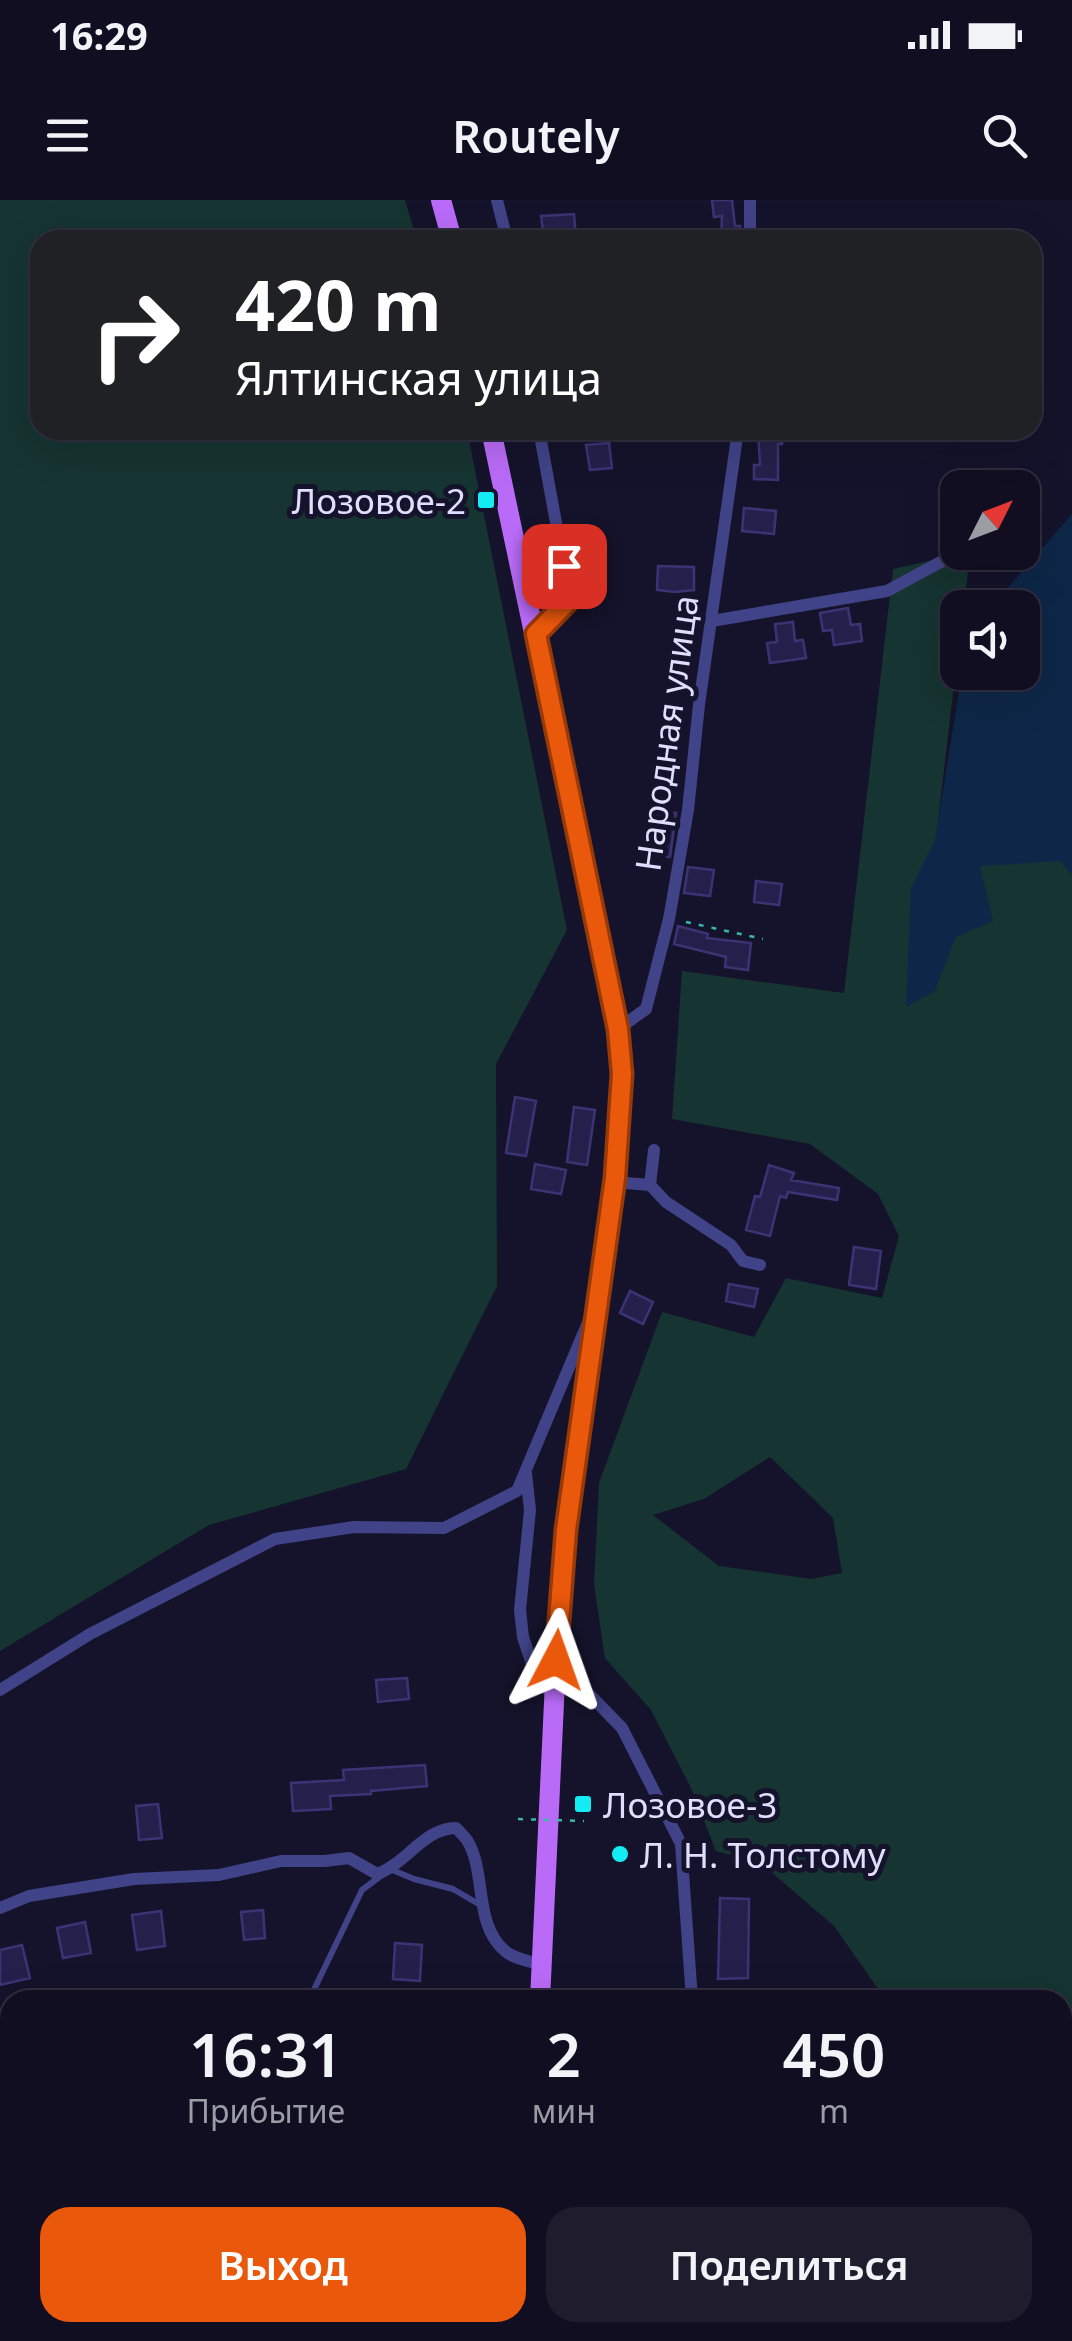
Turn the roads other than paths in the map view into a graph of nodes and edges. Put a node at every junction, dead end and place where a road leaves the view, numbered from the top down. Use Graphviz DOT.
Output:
graph roads {
  1 [pos="441,200"];
  2 [pos="497,200"];
  3 [pos="750,200"];
  4 [pos="449,230"];
  5 [pos="504,230"];
  6 [pos="750,230"];
  7 [pos="494,440"];
  8 [pos="540,440"];
  9 [pos="737,440"];
  10 [pos="940,562"];
  11 [pos="712,621"];
  12 [pos="536,634"];
  13 [pos="618,1029"];
  14 [pos="654,1150"];
  15 [pos="614,1182"];
  16 [pos="650,1184"];
  17 [pos="760,1265"];
  18 [pos="598,1299"];
  19 [pos="526,1471"];
  20 [pos="556,1660"];
  21 [pos="0,1690"];
  22 [pos="554,1699"];
  23 [pos="390,1869"];
  24 [pos="483,1907"];
  25 [pos="0,1908"];
  26 [pos="542,1964"];
  27 [pos="315,1990"];
  28 [pos="541,1990"];
  29 [pos="691,1990"];
  1 -- 4 [label="main road"];
  2 -- 5 [label="street"];
  3 -- 6 [label="street"];
  7 -- 12 [label="main road"];
  8 -- 12 [label="street"];
  9 -- 11 [label="street, Народная улица"];
  10 -- 11 [label="street"];
  11 -- 13 [label="street, Народная улица"];
  12 -- 13 [label="main road"];
  13 -- 15 [label="main road"];
  14 -- 16 [label="street"];
  15 -- 16 [label="street"];
  15 -- 18 [label="main road"];
  16 -- 17 [label="street"];
  18 -- 19 [label="street"];
  18 -- 20 [label="main road"];
  19 -- 21 [label="street"];
  19 -- 22 [label="street"];
  20 -- 22 [label="main road"];
  20 -- 29 [label="street"];
  22 -- 26 [label="main road"];
  23 -- 24 [label="lane"];
  23 -- 24 [label="street"];
  23 -- 25 [label="street"];
  23 -- 27 [label="lane"];
  24 -- 26 [label="street"];
  26 -- 28 [label="main road"];
}
